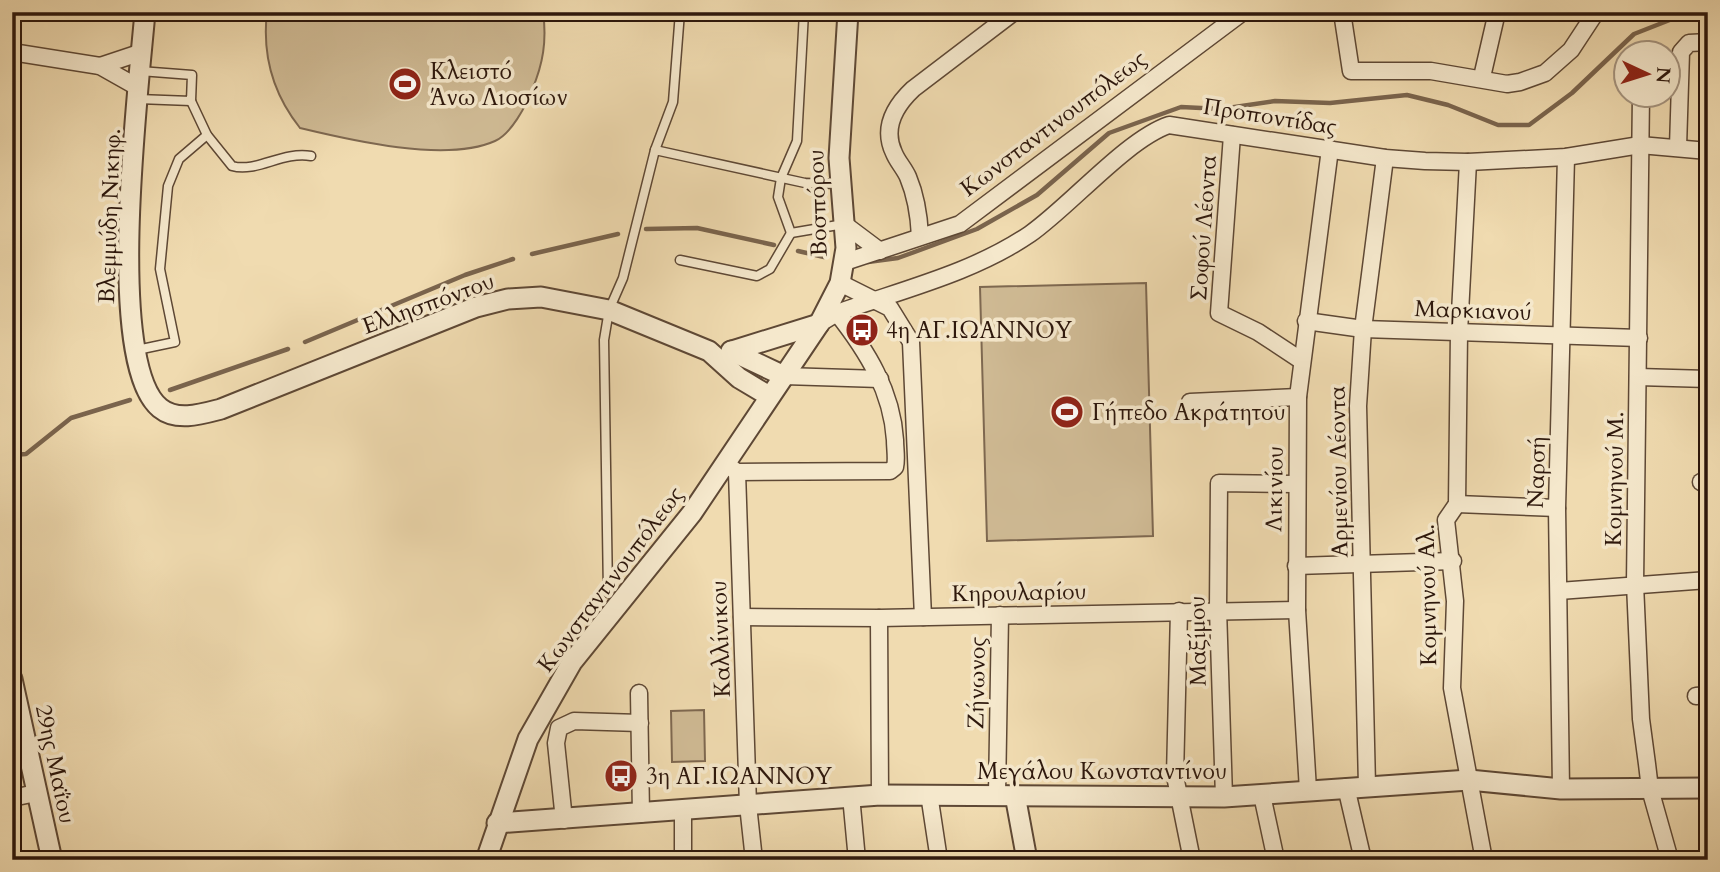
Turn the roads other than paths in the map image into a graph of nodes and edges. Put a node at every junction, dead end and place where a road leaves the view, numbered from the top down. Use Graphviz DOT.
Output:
graph roads {
  1 [pos="145,12"];
  2 [pos="680,12"];
  3 [pos="804,12"];
  4 [pos="848,12"];
  5 [pos="1014,12"];
  6 [pos="1342,12"];
  7 [pos="1497,12"];
  8 [pos="1596,12"];
  9 [pos="1232,15"];
  10 [pos="1708,42"];
  11 [pos="12,52"];
  12 [pos="100,66"];
  13 [pos="140,77"];
  14 [pos="1482,77"];
  15 [pos="191,101"];
  16 [pos="1641,108"];
  17 [pos="207,135"];
  18 [pos="1232,135"];
  19 [pos="1640,145"];
  20 [pos="1678,147"];
  21 [pos="1330,149"];
  22 [pos="655,150"];
  23 [pos="1708,151"];
  24 [pos="311,156"];
  25 [pos="1566,156"];
  26 [pos="1385,158"];
  27 [pos="1468,162"];
  28 [pos="781,178"];
  29 [pos="840,184"];
  30 [pos="844,223"];
  31 [pos="791,233"];
  32 [pos="920,236"];
  33 [pos="880,251"];
  34 [pos="680,260"];
  35 [pos="845,261"];
  36 [pos="840,283"];
  37 [pos="876,299"];
  38 [pos="609,310"];
  39 [pos="837,313"];
  40 [pos="1306,321"];
  41 [pos="819,324"];
  42 [pos="1363,329"];
  43 [pos="1459,332"];
  44 [pos="1563,335"];
  45 [pos="1639,338"];
  46 [pos="134,351"];
  47 [pos="709,351"];
  48 [pos="732,351"];
  49 [pos="1302,361"];
  50 [pos="784,376"];
  51 [pos="1638,377"];
  52 [pos="880,379"];
  53 [pos="1708,379"];
  54 [pos="769,396"];
  55 [pos="1298,397"];
  56 [pos="1190,402"];
  57 [pos="165,412"];
  58 [pos="731,468"];
  59 [pos="1296,484"];
  60 [pos="1457,504"];
  61 [pos="1557,508"];
  62 [pos="1453,561"];
  63 [pos="1362,564"];
  64 [pos="1296,566"];
  65 [pos="1708,580"];
  66 [pos="1635,584"];
  67 [pos="1559,591"];
  68 [pos="608,593"];
  69 [pos="1218,610"];
  70 [pos="1297,610"];
  71 [pos="1179,611"];
  72 [pos="1000,615"];
  73 [pos="742,617"];
  74 [pos="923,617"];
  75 [pos="879,618"];
  76 [pos="12,679"];
  77 [pos="639,693"];
  78 [pos="640,723"];
  79 [pos="1469,780"];
  80 [pos="1367,786"];
  81 [pos="1346,787"];
  82 [pos="1708,788"];
  83 [pos="1561,789"];
  84 [pos="1650,789"];
  85 [pos="1308,790"];
  86 [pos="36,793"];
  87 [pos="929,794"];
  88 [pos="1006,794"];
  89 [pos="1262,794"];
  90 [pos="880,795"];
  91 [pos="851,796"];
  92 [pos="1224,797"];
  93 [pos="12,798"];
  94 [pos="1178,798"];
  95 [pos="748,805"];
  96 [pos="683,810"];
  97 [pos="641,814"];
  98 [pos="564,820"];
  99 [pos="496,823"];
  100 [pos="52,860"];
  101 [pos="486,860"];
  102 [pos="683,860"];
  103 [pos="754,860"];
  104 [pos="858,860"];
  105 [pos="939,860"];
  106 [pos="1027,860"];
  107 [pos="1192,860"];
  108 [pos="1276,860"];
  109 [pos="1363,860"];
  110 [pos="1484,860"];
  111 [pos="1670,860"];
  1 -- 13 [label="street, Βλεμμύδη Νικηφ."];
  2 -- 22 [label="lane"];
  3 -- 28 [label="lane"];
  4 -- 29 [label="street, Βοσπόρου"];
  5 -- 32 [label="street"];
  6 -- 14 [label="street"];
  7 -- 14 [label="street"];
  8 -- 14 [label="street"];
  9 -- 32 [label="street, Κωνσταντινουπόλεως"];
  10 -- 20 [label="street"];
  11 -- 12 [label="street"];
  12 -- 13 [label="street"];
  12 -- 13 [label="street"];
  13 -- 15 [label="lane"];
  13 -- 15 [label="lane"];
  13 -- 46 [label="street, Βλεμμύδη Νικηφ."];
  15 -- 17 [label="lane"];
  16 -- 19 [label="street, Κομνηνού Μ."];
  17 -- 24 [label="lane"];
  17 -- 46 [label="lane"];
  18 -- 21 [label="street, Προποντίδας"];
  18 -- 37 [label="street, Προποντίδας"];
  18 -- 49 [label="street, Σοφού Λέοντα"];
  19 -- 20 [label="street, Προποντίδας"];
  19 -- 25 [label="street, Προποντίδας"];
  19 -- 45 [label="street, Κομνηνού Μ."];
  20 -- 23 [label="street, Προποντίδας"];
  21 -- 26 [label="street, Προποντίδας"];
  21 -- 40 [label="street, Λικινίου"];
  22 -- 28 [label="lane"];
  22 -- 38 [label="lane"];
  25 -- 27 [label="street, Προποντίδας"];
  25 -- 44 [label="street, Ναρσή"];
  26 -- 27 [label="street, Προποντίδας"];
  26 -- 42 [label="street, Αρμενίου Λέοντα"];
  27 -- 43 [label="street, Κομνηνού Αλ."];
  28 -- 29 [label="lane"];
  28 -- 31 [label="lane"];
  29 -- 30 [label="street, Βοσπόρου"];
  30 -- 31 [label="lane"];
  30 -- 33 [label="street"];
  30 -- 35 [label="street, Βοσπόρου"];
  31 -- 34 [label="lane"];
  32 -- 33 [label="street, Κωνσταντινουπόλεως"];
  33 -- 35 [label="street, Κωνσταντινουπόλεως"];
  35 -- 36 [label="street, Βοσπόρου"];
  36 -- 37 [label="street"];
  36 -- 41 [label="street, Βοσπόρου"];
  37 -- 39 [label="street, Προποντίδας"];
  37 -- 74 [label="street"];
  38 -- 47 [label="street, Ελλησπόντου"];
  38 -- 57 [label="street, Ελλησπόντου"];
  38 -- 68 [label="lane"];
  39 -- 41 [label="street, Προποντίδας"];
  39 -- 52 [label="street"];
  40 -- 42 [label="street, Μαρκιανού"];
  40 -- 49 [label="street, Λικινίου"];
  41 -- 48 [label="street"];
  41 -- 50 [label="street, Βοσπόρου"];
  42 -- 43 [label="street, Μαρκιανού"];
  42 -- 63 [label="street, Αρμενίου Λέοντα"];
  43 -- 44 [label="street, Μαρκιανού"];
  43 -- 60 [label="street, Κομνηνού Αλ."];
  44 -- 45 [label="street, Μαρκιανού"];
  44 -- 61 [label="street, Ναρσή"];
  45 -- 51 [label="street, Κομνηνού Μ."];
  46 -- 57 [label="street, Βλεμμύδη Νικηφ."];
  47 -- 48 [label="street, Ελλησπόντου"];
  47 -- 54 [label="street, Ελλησπόντου"];
  48 -- 50 [label="street, Ελλησπόντου"];
  49 -- 55 [label="street, Λικινίου"];
  50 -- 52 [label="street"];
  50 -- 54 [label="street, Κωνσταντινουπόλεως"];
  51 -- 53 [label="street"];
  51 -- 66 [label="street, Κομνηνού Μ."];
  52 -- 58 [label="street"];
  54 -- 58 [label="street, Κωνσταντινουπόλεως"];
  55 -- 56 [label="street"];
  55 -- 59 [label="street, Λικινίου"];
  58 -- 73 [label="street, Καλλίνικου"];
  58 -- 99 [label="street, Κωνσταντινουπόλεως"];
  59 -- 64 [label="street, Λικινίου"];
  59 -- 69 [label="street, Μαξίμου"];
  60 -- 61 [label="street"];
  60 -- 62 [label="street, Κομνηνού Αλ."];
  61 -- 67 [label="street, Ναρσή"];
  62 -- 63 [label="street"];
  62 -- 79 [label="street, Κομνηνού Αλ."];
  63 -- 64 [label="street"];
  63 -- 80 [label="street, Αρμενίου Λέοντα"];
  64 -- 70 [label="street, Λικινίου"];
  65 -- 66 [label="street"];
  66 -- 67 [label="street"];
  66 -- 84 [label="street, Κομνηνού Μ."];
  67 -- 83 [label="street, Ναρσή"];
  69 -- 70 [label="street, Κηρουλαρίου"];
  69 -- 71 [label="street, Κηρουλαρίου"];
  69 -- 92 [label="street, Μαξίμου"];
  70 -- 85 [label="street, Λικινίου"];
  71 -- 72 [label="street, Κηρουλαρίου"];
  71 -- 94 [label="street"];
  72 -- 74 [label="street, Κηρουλαρίου"];
  72 -- 88 [label="street, Ζήνωνος"];
  73 -- 75 [label="street, Κηρουλαρίου"];
  73 -- 95 [label="street, Καλλίνικου"];
  74 -- 75 [label="street, Κηρουλαρίου"];
  75 -- 90 [label="street"];
  76 -- 86 [label="street, 29ης Μαΐου"];
  77 -- 78 [label="street"];
  78 -- 97 [label="street"];
  78 -- 98 [label="street"];
  79 -- 80 [label="street, Μεγάλου Κωνσταντίνου"];
  79 -- 83 [label="street, Μεγάλου Κωνσταντίνου"];
  79 -- 110 [label="street, Κομνηνού Αλ."];
  80 -- 81 [label="street, Μεγάλου Κωνσταντίνου"];
  81 -- 85 [label="street, Μεγάλου Κωνσταντίνου"];
  81 -- 109 [label="street"];
  82 -- 84 [label="street, Μεγάλου Κωνσταντίνου"];
  83 -- 84 [label="street, Μεγάλου Κωνσταντίνου"];
  84 -- 111 [label="street, Κομνηνού Μ."];
  85 -- 89 [label="street, Μεγάλου Κωνσταντίνου"];
  86 -- 93 [label="street"];
  86 -- 100 [label="street, 29ης Μαΐου"];
  87 -- 88 [label="street, Μεγάλου Κωνσταντίνου"];
  87 -- 90 [label="street, Μεγάλου Κωνσταντίνου"];
  87 -- 105 [label="street"];
  88 -- 94 [label="street, Μεγάλου Κωνσταντίνου"];
  88 -- 106 [label="street"];
  89 -- 92 [label="street, Μεγάλου Κωνσταντίνου"];
  89 -- 108 [label="street"];
  90 -- 91 [label="street, Μεγάλου Κωνσταντίνου"];
  91 -- 95 [label="street, Μεγάλου Κωνσταντίνου"];
  91 -- 104 [label="street"];
  92 -- 94 [label="street, Μεγάλου Κωνσταντίνου"];
  94 -- 107 [label="street"];
  95 -- 96 [label="street, Μεγάλου Κωνσταντίνου"];
  95 -- 103 [label="street, Καλλίνικου"];
  96 -- 97 [label="street, Μεγάλου Κωνσταντίνου"];
  96 -- 102 [label="street"];
  97 -- 98 [label="street, Μεγάλου Κωνσταντίνου"];
  98 -- 99 [label="street, Μεγάλου Κωνσταντίνου"];
  99 -- 101 [label="street, Κωνσταντινουπόλεως"];
}
